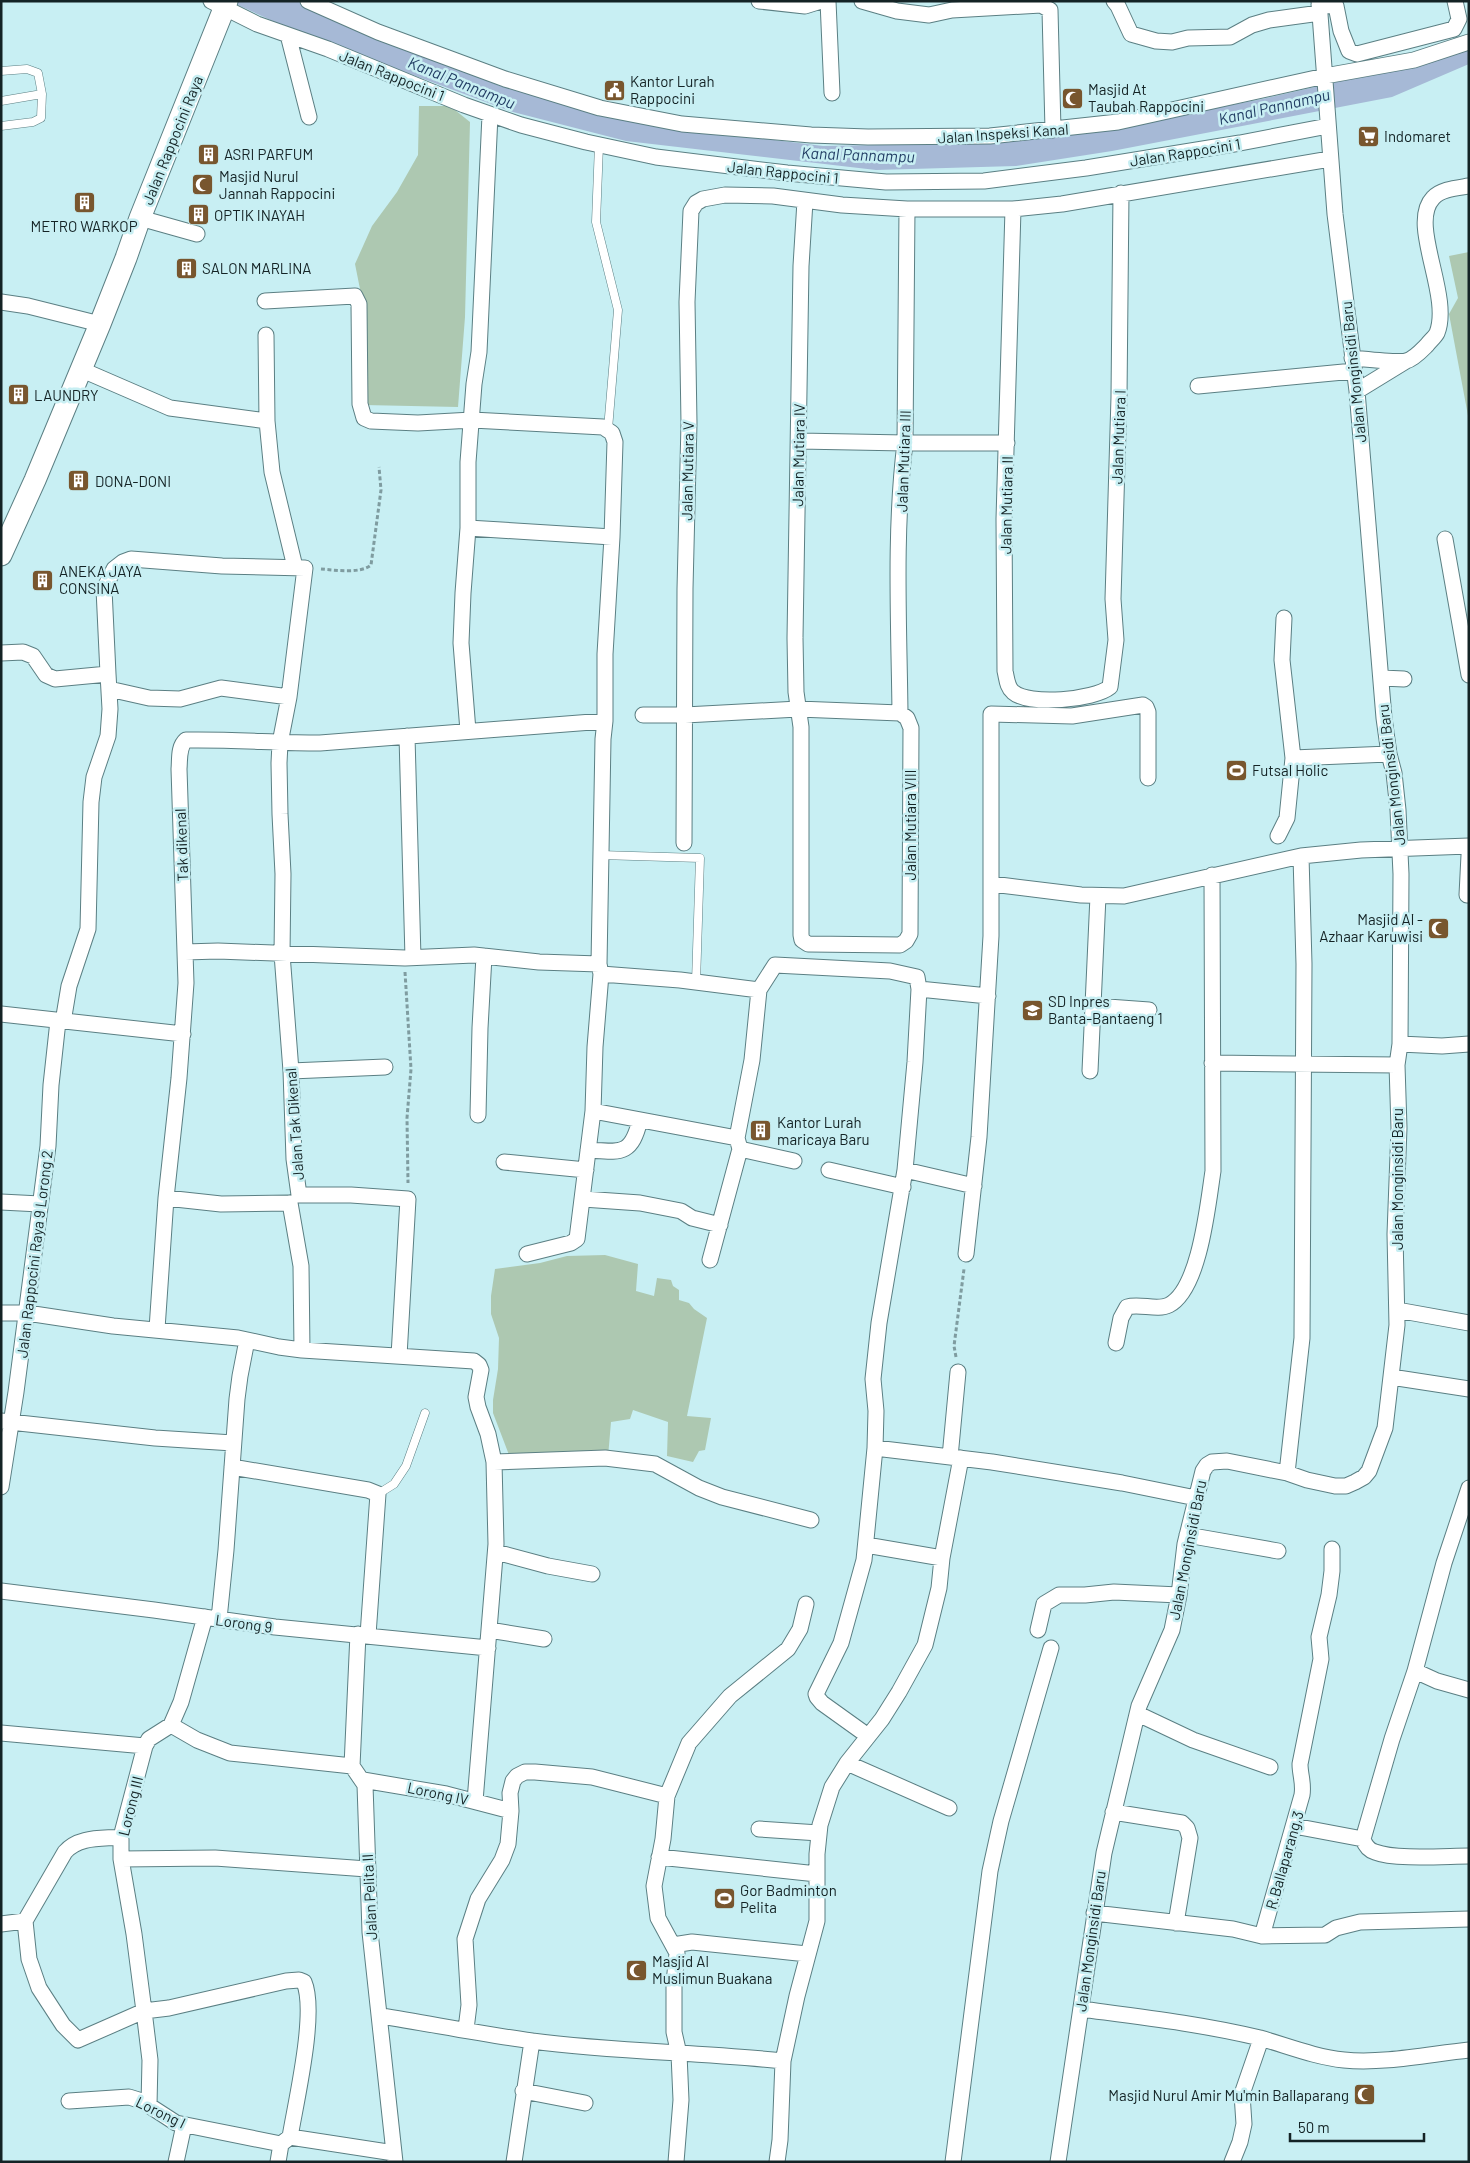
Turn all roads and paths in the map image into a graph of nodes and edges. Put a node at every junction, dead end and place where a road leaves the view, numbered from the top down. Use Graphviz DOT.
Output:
graph roads {
  1 [pos="308,1"];
  2 [pos="760,1"];
  3 [pos="821,1"];
  4 [pos="828,1"];
  5 [pos="862,1"];
  6 [pos="1114,1"];
  7 [pos="1455,1"];
  8 [pos="222,4"];
  9 [pos="1319,6"];
  10 [pos="288,35"];
  11 [pos="1469,42"];
  12 [pos="1,71"];
  13 [pos="1326,78"];
  14 [pos="832,93"];
  15 [pos="42,94"];
  16 [pos="1,101"];
  17 [pos="490,115"];
  18 [pos="309,117"];
  19 [pos="1328,124"];
  20 [pos="1,126"];
  21 [pos="1053,130"];
  22 [pos="599,145"];
  23 [pos="1330,158"];
  24 [pos="1469,186"];
  25 [pos="1120,193"];
  26 [pos="804,201"];
  27 [pos="907,209"];
  28 [pos="1013,209"];
  29 [pos="140,218"];
  30 [pos="197,234"];
  31 [pos="266,300"];
  32 [pos="1,302"];
  33 [pos="100,324"];
  34 [pos="266,335"];
  35 [pos="1406,361"];
  36 [pos="1353,365"];
  37 [pos="80,369"];
  38 [pos="1198,386"];
  39 [pos="1357,391"];
  40 [pos="267,421"];
  41 [pos="464,421"];
  42 [pos="608,430"];
  43 [pos="799,440"];
  44 [pos="905,443"];
  45 [pos="1007,443"];
  46 [pos="379,467"];
  47 [pos="468,528"];
  48 [pos="612,537"];
  49 [pos="1446,539"];
  50 [pos="1,555"];
  51 [pos="300,567"];
  52 [pos="1284,618"];
  53 [pos="1,653"];
  54 [pos="1469,674"];
  55 [pos="1382,678"];
  56 [pos="1404,679"];
  57 [pos="108,681"];
  58 [pos="1112,682"];
  59 [pos="288,697"];
  60 [pos="798,709"];
  61 [pos="900,713"];
  62 [pos="643,714"];
  63 [pos="685,715"];
  64 [pos="606,721"];
  65 [pos="468,731"];
  66 [pos="407,736"];
  67 [pos="280,743"];
  68 [pos="1389,754"];
  69 [pos="1293,758"];
  70 [pos="1148,778"];
  71 [pos="1278,836"];
  72 [pos="684,843"];
  73 [pos="1469,846"];
  74 [pos="1400,849"];
  75 [pos="600,855"];
  76 [pos="1469,855"];
  77 [pos="1301,856"];
  78 [pos="1212,875"];
  79 [pos="992,884"];
  80 [pos="1469,895"];
  81 [pos="1098,896"];
  82 [pos="906,941"];
  83 [pos="185,952"];
  84 [pos="282,954"];
  85 [pos="484,956"];
  86 [pos="409,958"];
  87 [pos="600,969"];
  88 [pos="696,982"];
  89 [pos="919,989"];
  90 [pos="759,990"];
  91 [pos="988,996"];
  92 [pos="1094,1006"];
  93 [pos="1149,1010"];
  94 [pos="1,1014"];
  95 [pos="61,1021"];
  96 [pos="183,1034"];
  97 [pos="1400,1044"];
  98 [pos="1469,1044"];
  99 [pos="1212,1063"];
  100 [pos="1303,1064"];
  101 [pos="1397,1065"];
  102 [pos="385,1067"];
  103 [pos="291,1071"];
  104 [pos="1090,1071"];
  105 [pos="593,1111"];
  106 [pos="478,1115"];
  107 [pos="640,1120"];
  108 [pos="738,1143"];
  109 [pos="588,1150"];
  110 [pos="794,1161"];
  111 [pos="504,1162"];
  112 [pos="586,1170"];
  113 [pos="829,1170"];
  114 [pos="905,1170"];
  115 [pos="974,1186"];
  116 [pos="903,1187"];
  117 [pos="166,1198"];
  118 [pos="294,1199"];
  119 [pos="408,1199"];
  120 [pos="583,1199"];
  121 [pos="1,1202"];
  122 [pos="40,1204"];
  123 [pos="720,1224"];
  124 [pos="526,1254"];
  125 [pos="966,1254"];
  126 [pos="710,1260"];
  127 [pos="1397,1310"];
  128 [pos="1,1313"];
  129 [pos="27,1314"];
  130 [pos="1469,1323"];
  131 [pos="157,1329"];
  132 [pos="247,1340"];
  133 [pos="1116,1343"];
  134 [pos="302,1350"];
  135 [pos="399,1356"];
  136 [pos="958,1372"];
  137 [pos="1391,1378"];
  138 [pos="1469,1389"];
  139 [pos="425,1413"];
  140 [pos="6,1422"];
  141 [pos="233,1443"];
  142 [pos="875,1448"];
  143 [pos="956,1457"];
  144 [pos="494,1462"];
  145 [pos="232,1467"];
  146 [pos="1288,1473"];
  147 [pos="1,1487"];
  148 [pos="1469,1488"];
  149 [pos="378,1494"];
  150 [pos="1196,1498"];
  151 [pos="811,1520"];
  152 [pos="1187,1535"];
  153 [pos="866,1545"];
  154 [pos="1332,1549"];
  155 [pos="1278,1551"];
  156 [pos="496,1552"];
  157 [pos="942,1558"];
  158 [pos="592,1574"];
  159 [pos="1,1592"];
  160 [pos="1179,1595"];
  161 [pos="806,1604"];
  162 [pos="212,1618"];
  163 [pos="489,1630"];
  164 [pos="1038,1630"];
  165 [pos="363,1635"];
  166 [pos="544,1639"];
  167 [pos="488,1648"];
  168 [pos="1051,1648"];
  169 [pos="1415,1671"];
  170 [pos="1469,1690"];
  171 [pos="1138,1714"];
  172 [pos="171,1725"];
  173 [pos="1,1733"];
  174 [pos="868,1736"];
  175 [pos="144,1746"];
  176 [pos="847,1763"];
  177 [pos="352,1766"];
  178 [pos="1270,1767"];
  179 [pos="363,1780"];
  180 [pos="667,1796"];
  181 [pos="475,1801"];
  182 [pos="949,1808"];
  183 [pos="511,1811"];
  184 [pos="1113,1812"];
  185 [pos="1294,1826"];
  186 [pos="759,1830"];
  187 [pos="819,1833"];
  188 [pos="122,1837"];
  189 [pos="1363,1838"];
  190 [pos="1469,1856"];
  191 [pos="659,1857"];
  192 [pos="121,1859"];
  193 [pos="367,1869"];
  194 [pos="817,1874"];
  195 [pos="1094,1913"];
  196 [pos="1469,1919"];
  197 [pos="25,1921"];
  198 [pos="1176,1923"];
  199 [pos="1,1924"];
  200 [pos="1262,1936"];
  201 [pos="673,1945"];
  202 [pos="807,1954"];
  203 [pos="1081,2009"];
  204 [pos="144,2011"];
  205 [pos="381,2016"];
  206 [pos="466,2029"];
  207 [pos="1261,2039"];
  208 [pos="532,2040"];
  209 [pos="1469,2050"];
  210 [pos="679,2054"];
  211 [pos="783,2061"];
  212 [pos="523,2091"];
  213 [pos="69,2101"];
  214 [pos="585,2104"];
  215 [pos="149,2105"];
  216 [pos="184,2125"];
  217 [pos="286,2140"];
  218 [pos="394,2157"];
  219 [pos="176,2162"];
  220 [pos="278,2162"];
  221 [pos="514,2162"];
  222 [pos="676,2162"];
  223 [pos="777,2162"];
  224 [pos="953,2162"];
  225 [pos="1058,2162"];
  226 [pos="1232,2162"];
  1 -- 21 [label="street, Jalan Inspeksi Kanal"];
  2 -- 3 [label="street"];
  4 -- 14 [label="street"];
  5 -- 21 [label="street"];
  6 -- 9 [label="street"];
  7 -- 9 [label="street"];
  8 -- 10 [label="street, Jalan Rappocini 1"];
  8 -- 29 [label="main road, Jalan Rappocini Raya"];
  9 -- 13 [label="street, Jalan Monginsidi Baru"];
  10 -- 17 [label="street, Jalan Rappocini 1"];
  10 -- 18 [label="street"];
  11 -- 13 [label="street, Jalan Inspeksi Kanal"];
  12 -- 15 [label="lane"];
  13 -- 19 [label="street, Jalan Monginsidi Baru"];
  13 -- 21 [label="street, Jalan Inspeksi Kanal"];
  15 -- 16 [label="lane"];
  15 -- 20 [label="lane"];
  17 -- 22 [label="street, Jalan Rappocini 1"];
  17 -- 41 [label="street"];
  19 -- 22 [label="street, Jalan Rappocini 1"];
  19 -- 23 [label="street, Jalan Monginsidi Baru"];
  22 -- 42 [label="lane"];
  23 -- 25 [label="street"];
  23 -- 36 [label="street, Jalan Monginsidi Baru"];
  24 -- 35 [label="street"];
  25 -- 28 [label="street"];
  25 -- 58 [label="street, Jalan Mutiara I"];
  26 -- 27 [label="street"];
  26 -- 43 [label="street, Jalan Mutiara IV"];
  26 -- 63 [label="street, Jalan Mutiara V"];
  27 -- 28 [label="street"];
  27 -- 44 [label="street, Jalan Mutiara III"];
  28 -- 45 [label="street, Jalan Mutiara II"];
  29 -- 30 [label="street"];
  29 -- 33 [label="main road, Jalan Rappocini Raya"];
  31 -- 41 [label="street"];
  32 -- 33 [label="street"];
  33 -- 37 [label="main road, Jalan Rappocini Raya"];
  34 -- 40 [label="street"];
  35 -- 36 [label="street"];
  35 -- 39 [label="street"];
  36 -- 38 [label="street"];
  36 -- 39 [label="street, Jalan Monginsidi Baru"];
  37 -- 40 [label="street"];
  37 -- 50 [label="main road, Jalan Rappocini Raya"];
  39 -- 55 [label="street, Jalan Monginsidi Baru"];
  40 -- 51 [label="street"];
  41 -- 42 [label="street"];
  41 -- 47 [label="street"];
  42 -- 48 [label="street"];
  43 -- 44 [label="street"];
  43 -- 60 [label="street, Jalan Mutiara IV"];
  44 -- 45 [label="street"];
  44 -- 61 [label="street, Jalan Mutiara III"];
  45 -- 58 [label="street, Jalan Mutiara II"];
  46 -- 51 [label="path"];
  47 -- 48 [label="street"];
  47 -- 65 [label="street"];
  48 -- 64 [label="street"];
  49 -- 54 [label="street"];
  51 -- 57 [label="street, Jalan Rappocini Raya 9 Lorong 2"];
  51 -- 59 [label="street, Jalan Tak Dikenal"];
  52 -- 69 [label="street"];
  53 -- 57 [label="street"];
  55 -- 56 [label="street"];
  55 -- 68 [label="street, Jalan Monginsidi Baru"];
  57 -- 59 [label="street"];
  57 -- 95 [label="street, Jalan Rappocini Raya 9 Lorong 2"];
  59 -- 67 [label="street, Jalan Tak Dikenal"];
  60 -- 61 [label="street"];
  60 -- 63 [label="street"];
  60 -- 82 [label="street, Jalan Mutiara IV"];
  61 -- 82 [label="street, Jalan Mutiara VIII"];
  62 -- 63 [label="street"];
  63 -- 72 [label="street, Jalan Mutiara V"];
  64 -- 65 [label="street"];
  64 -- 75 [label="street"];
  65 -- 66 [label="street"];
  66 -- 67 [label="street"];
  66 -- 86 [label="street"];
  67 -- 83 [label="street, Tak dikenal"];
  67 -- 84 [label="street, Jalan Tak Dikenal"];
  68 -- 69 [label="street"];
  68 -- 74 [label="street, Jalan Monginsidi Baru"];
  69 -- 71 [label="street"];
  70 -- 79 [label="street"];
  73 -- 74 [label="street"];
  74 -- 77 [label="street"];
  74 -- 97 [label="street, Jalan Monginsidi Baru"];
  75 -- 87 [label="street"];
  75 -- 88 [label="lane"];
  76 -- 80 [label="street"];
  77 -- 78 [label="street"];
  77 -- 100 [label="street"];
  78 -- 81 [label="street"];
  78 -- 99 [label="street"];
  79 -- 81 [label="street"];
  79 -- 91 [label="street"];
  81 -- 92 [label="street"];
  83 -- 84 [label="street"];
  83 -- 96 [label="street"];
  84 -- 86 [label="street"];
  84 -- 103 [label="street, Jalan Tak Dikenal"];
  85 -- 86 [label="street"];
  85 -- 87 [label="street"];
  85 -- 106 [label="street"];
  86 -- 119 [label="path"];
  87 -- 88 [label="street"];
  87 -- 105 [label="street"];
  88 -- 90 [label="street"];
  89 -- 90 [label="street"];
  89 -- 91 [label="street"];
  89 -- 114 [label="street"];
  90 -- 108 [label="street"];
  91 -- 115 [label="street"];
  92 -- 93 [label="street"];
  92 -- 104 [label="street"];
  94 -- 95 [label="street"];
  95 -- 96 [label="street"];
  95 -- 122 [label="street, Jalan Rappocini Raya 9 Lorong 2"];
  96 -- 117 [label="street"];
  97 -- 98 [label="street"];
  97 -- 101 [label="street, Jalan Monginsidi Baru"];
  99 -- 100 [label="street"];
  99 -- 133 [label="street"];
  100 -- 101 [label="street"];
  100 -- 146 [label="street"];
  101 -- 127 [label="street, Jalan Monginsidi Baru"];
  102 -- 103 [label="street"];
  103 -- 118 [label="street, Jalan Tak Dikenal"];
  105 -- 107 [label="street"];
  105 -- 109 [label="street"];
  107 -- 108 [label="street"];
  107 -- 109 [label="street"];
  108 -- 110 [label="street"];
  108 -- 123 [label="street"];
  109 -- 112 [label="street"];
  111 -- 112 [label="street"];
  112 -- 120 [label="street"];
  113 -- 116 [label="street"];
  114 -- 115 [label="street"];
  114 -- 116 [label="street"];
  115 -- 125 [label="street"];
  116 -- 142 [label="street"];
  117 -- 118 [label="street"];
  117 -- 131 [label="street"];
  118 -- 119 [label="street"];
  118 -- 134 [label="street, Jalan Tak Dikenal"];
  119 -- 135 [label="street"];
  120 -- 123 [label="street"];
  120 -- 124 [label="street"];
  121 -- 122 [label="street"];
  122 -- 129 [label="street, Jalan Rappocini Raya 9 Lorong 2"];
  123 -- 126 [label="street"];
  125 -- 136 [label="path"];
  127 -- 130 [label="street"];
  127 -- 137 [label="street, Jalan Monginsidi Baru"];
  128 -- 129 [label="street"];
  129 -- 131 [label="street"];
  129 -- 140 [label="street, Jalan Rappocini Raya 9 Lorong 2"];
  131 -- 132 [label="street"];
  132 -- 134 [label="street"];
  132 -- 141 [label="street"];
  134 -- 135 [label="street"];
  135 -- 144 [label="street"];
  136 -- 143 [label="street"];
  137 -- 138 [label="street"];
  137 -- 146 [label="street, Jalan Monginsidi Baru"];
  139 -- 149 [label="lane"];
  140 -- 141 [label="street"];
  140 -- 147 [label="street, Jalan Rappocini Raya 9 Lorong 2"];
  141 -- 145 [label="street"];
  142 -- 143 [label="street"];
  142 -- 153 [label="street"];
  143 -- 150 [label="street"];
  143 -- 157 [label="street"];
  144 -- 151 [label="street"];
  144 -- 156 [label="street"];
  145 -- 149 [label="street"];
  145 -- 162 [label="street"];
  146 -- 150 [label="street, Jalan Monginsidi Baru"];
  148 -- 169 [label="street"];
  149 -- 165 [label="street"];
  150 -- 152 [label="street, Jalan Monginsidi Baru"];
  152 -- 155 [label="street"];
  152 -- 160 [label="street, Jalan Monginsidi Baru"];
  153 -- 157 [label="street"];
  153 -- 174 [label="street"];
  154 -- 185 [label="street, R.Ballaparang,3"];
  156 -- 158 [label="street"];
  156 -- 163 [label="street"];
  157 -- 174 [label="street"];
  159 -- 162 [label="street, Lorong 9"];
  160 -- 164 [label="street"];
  160 -- 171 [label="street, Jalan Monginsidi Baru"];
  161 -- 180 [label="street"];
  162 -- 165 [label="street, Lorong 9"];
  162 -- 172 [label="street"];
  163 -- 166 [label="street"];
  163 -- 167 [label="street"];
  165 -- 167 [label="street, Lorong 9"];
  165 -- 177 [label="street"];
  167 -- 181 [label="street"];
  168 -- 224 [label="street"];
  169 -- 170 [label="street"];
  169 -- 189 [label="street"];
  171 -- 178 [label="street"];
  171 -- 184 [label="street, Jalan Monginsidi Baru"];
  172 -- 175 [label="street"];
  172 -- 177 [label="street"];
  173 -- 175 [label="street"];
  174 -- 176 [label="street"];
  175 -- 188 [label="street, Lorong III"];
  176 -- 182 [label="street"];
  176 -- 187 [label="street"];
  177 -- 179 [label="street"];
  179 -- 181 [label="street, Lorong IV"];
  179 -- 193 [label="street, Jalan Pelita II"];
  180 -- 183 [label="street"];
  180 -- 191 [label="street"];
  181 -- 183 [label="street, Lorong IV"];
  183 -- 206 [label="street"];
  184 -- 195 [label="street, Jalan Monginsidi Baru"];
  184 -- 198 [label="street"];
  185 -- 189 [label="street"];
  185 -- 200 [label="street, R.Ballaparang,3"];
  186 -- 187 [label="street"];
  187 -- 194 [label="street"];
  188 -- 192 [label="street, Lorong III"];
  188 -- 197 [label="street"];
  189 -- 190 [label="street"];
  191 -- 194 [label="street"];
  191 -- 201 [label="street"];
  192 -- 193 [label="street, Lorong III"];
  192 -- 204 [label="street"];
  193 -- 205 [label="street, Jalan Pelita II"];
  194 -- 202 [label="street"];
  195 -- 198 [label="street"];
  195 -- 203 [label="street, Jalan Monginsidi Baru"];
  196 -- 200 [label="street"];
  197 -- 199 [label="street"];
  197 -- 204 [label="street"];
  198 -- 200 [label="street"];
  201 -- 202 [label="street"];
  201 -- 210 [label="street"];
  202 -- 211 [label="street"];
  203 -- 207 [label="street"];
  203 -- 225 [label="street, Jalan Monginsidi Baru"];
  204 -- 215 [label="street"];
  204 -- 217 [label="street"];
  205 -- 206 [label="street"];
  205 -- 218 [label="street, Jalan Pelita II"];
  206 -- 208 [label="street"];
  207 -- 209 [label="street"];
  207 -- 226 [label="street"];
  208 -- 210 [label="street"];
  208 -- 212 [label="street"];
  210 -- 211 [label="street"];
  210 -- 222 [label="street"];
  211 -- 223 [label="street"];
  212 -- 214 [label="street"];
  212 -- 221 [label="street"];
  213 -- 215 [label="street, Lorong I"];
  215 -- 216 [label="street, Lorong I"];
  216 -- 217 [label="street, Lorong I"];
  216 -- 219 [label="street"];
  217 -- 218 [label="street, Lorong I"];
  217 -- 220 [label="street"];
}
